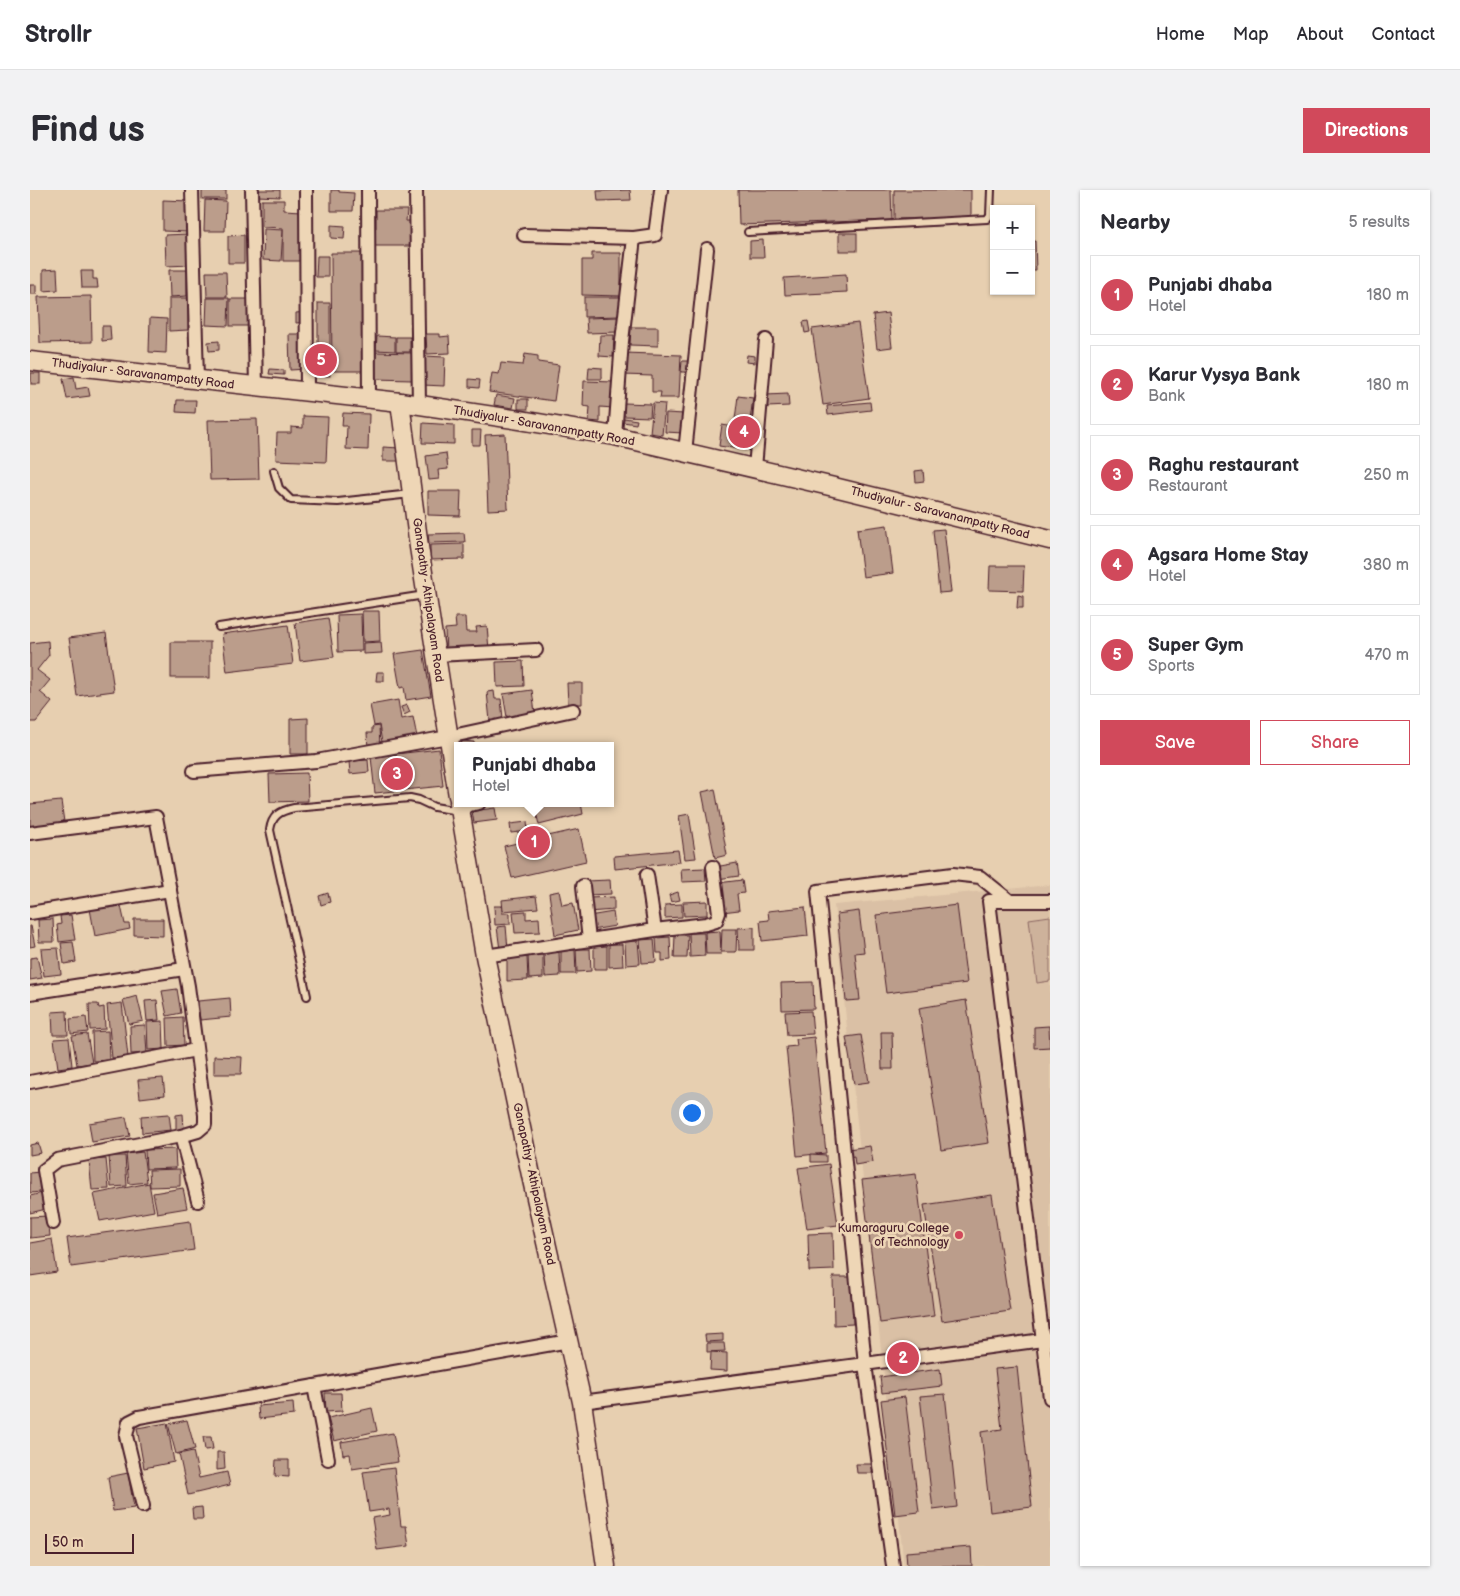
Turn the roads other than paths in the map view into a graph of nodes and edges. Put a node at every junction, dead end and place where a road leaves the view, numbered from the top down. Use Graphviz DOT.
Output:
graph roads {
  1 [pos="192,190"];
  2 [pos="252,190"];
  3 [pos="306,190"];
  4 [pos="368,190"];
  5 [pos="416,190"];
  6 [pos="661,190"];
  7 [pos="991,190"];
  8 [pos="748,232"];
  9 [pos="524,234"];
  10 [pos="634,238"];
  11 [pos="707,249"];
  12 [pos="766,340"];
  13 [pos="30,361"];
  14 [pos="197,380"];
  15 [pos="256,387"];
  16 [pos="307,392"];
  17 [pos="368,399"];
  18 [pos="400,402"];
  19 [pos="419,405"];
  20 [pos="615,436"];
  21 [pos="685,452"];
  22 [pos="755,468"];
  23 [pos="274,471"];
  24 [pos="412,494"];
  25 [pos="1050,540"];
  26 [pos="426,594"];
  27 [pos="218,627"];
  28 [pos="536,650"];
  29 [pos="436,655"];
  30 [pos="573,710"];
  31 [pos="448,737"];
  32 [pos="194,771"];
  33 [pos="454,774"];
  34 [pos="454,805"];
  35 [pos="460,807"];
  36 [pos="30,833"];
  37 [pos="713,867"];
  38 [pos="647,875"];
  39 [pos="583,886"];
  40 [pos="992,887"];
  41 [pos="170,890"];
  42 [pos="989,901"];
  43 [pos="1010,901"];
  44 [pos="1050,901"];
  45 [pos="30,913"];
  46 [pos="655,930"];
  47 [pos="590,940"];
  48 [pos="485,956"];
  49 [pos="184,969"];
  50 [pos="30,993"];
  51 [pos="307,996"];
  52 [pos="196,1050"];
  53 [pos="30,1082"];
  54 [pos="181,1136"];
  55 [pos="198,1201"];
  56 [pos="53,1223"];
  57 [pos="1046,1340"];
  58 [pos="569,1341"];
  59 [pos="865,1364"];
  60 [pos="314,1386"];
  61 [pos="1050,1398"];
  62 [pos="582,1402"];
  63 [pos="328,1459"];
  64 [pos="143,1506"];
  65 [pos="606,1566"];
  66 [pos="894,1566"];
  1 -- 14 [label="street"];
  2 -- 15 [label="street"];
  3 -- 16 [label="street"];
  4 -- 17 [label="street"];
  5 -- 19 [label="street"];
  6 -- 10 [label="street"];
  7 -- 8 [label="lane"];
  9 -- 10 [label="street"];
  10 -- 20 [label="street"];
  11 -- 21 [label="street"];
  12 -- 22 [label="street"];
  13 -- 14 [label="main road, Thudiyalur - Saravanampatty Road"];
  14 -- 15 [label="main road, Thudiyalur - Saravanampatty Road"];
  15 -- 16 [label="main road, Thudiyalur - Saravanampatty Road"];
  16 -- 17 [label="main road, Thudiyalur - Saravanampatty Road"];
  17 -- 18 [label="main road, Thudiyalur - Saravanampatty Road"];
  18 -- 19 [label="main road, Thudiyalur - Saravanampatty Road"];
  18 -- 24 [label="main road, Ganapathy - Athipalayam Road"];
  19 -- 20 [label="main road, Thudiyalur - Saravanampatty Road"];
  20 -- 21 [label="main road, Thudiyalur - Saravanampatty Road"];
  21 -- 22 [label="main road, Thudiyalur - Saravanampatty Road"];
  22 -- 25 [label="main road, Thudiyalur - Saravanampatty Road"];
  23 -- 24 [label="lane"];
  24 -- 26 [label="main road, Ganapathy - Athipalayam Road"];
  26 -- 27 [label="lane"];
  26 -- 29 [label="main road, Ganapathy - Athipalayam Road"];
  28 -- 29 [label="street"];
  29 -- 31 [label="main road, Ganapathy - Athipalayam Road"];
  30 -- 31 [label="street"];
  31 -- 32 [label="street"];
  31 -- 33 [label="main road, Ganapathy - Athipalayam Road"];
  34 -- 51 [label="lane"];
  35 -- 48 [label="main road, Ganapathy - Athipalayam Road"];
  36 -- 41 [label="street"];
  37 -- 46 [label="street"];
  38 -- 46 [label="street"];
  39 -- 47 [label="street"];
  40 -- 42 [label="street"];
  40 -- 43 [label="street"];
  40 -- 59 [label="street"];
  41 -- 45 [label="street"];
  41 -- 49 [label="street"];
  42 -- 43 [label="street"];
  42 -- 57 [label="street"];
  43 -- 44 [label="street"];
  46 -- 47 [label="street"];
  47 -- 48 [label="street"];
  48 -- 58 [label="main road, Ganapathy - Athipalayam Road"];
  49 -- 50 [label="street"];
  49 -- 52 [label="street"];
  52 -- 53 [label="street"];
  52 -- 54 [label="street"];
  54 -- 55 [label="street"];
  54 -- 56 [label="street"];
  57 -- 59 [label="street"];
  57 -- 61 [label="street"];
  58 -- 60 [label="street"];
  58 -- 62 [label="main road, Ganapathy - Athipalayam Road"];
  59 -- 62 [label="street"];
  59 -- 66 [label="street"];
  60 -- 63 [label="street"];
  60 -- 64 [label="street"];
  62 -- 65 [label="main road, Ganapathy - Athipalayam Road"];
}
